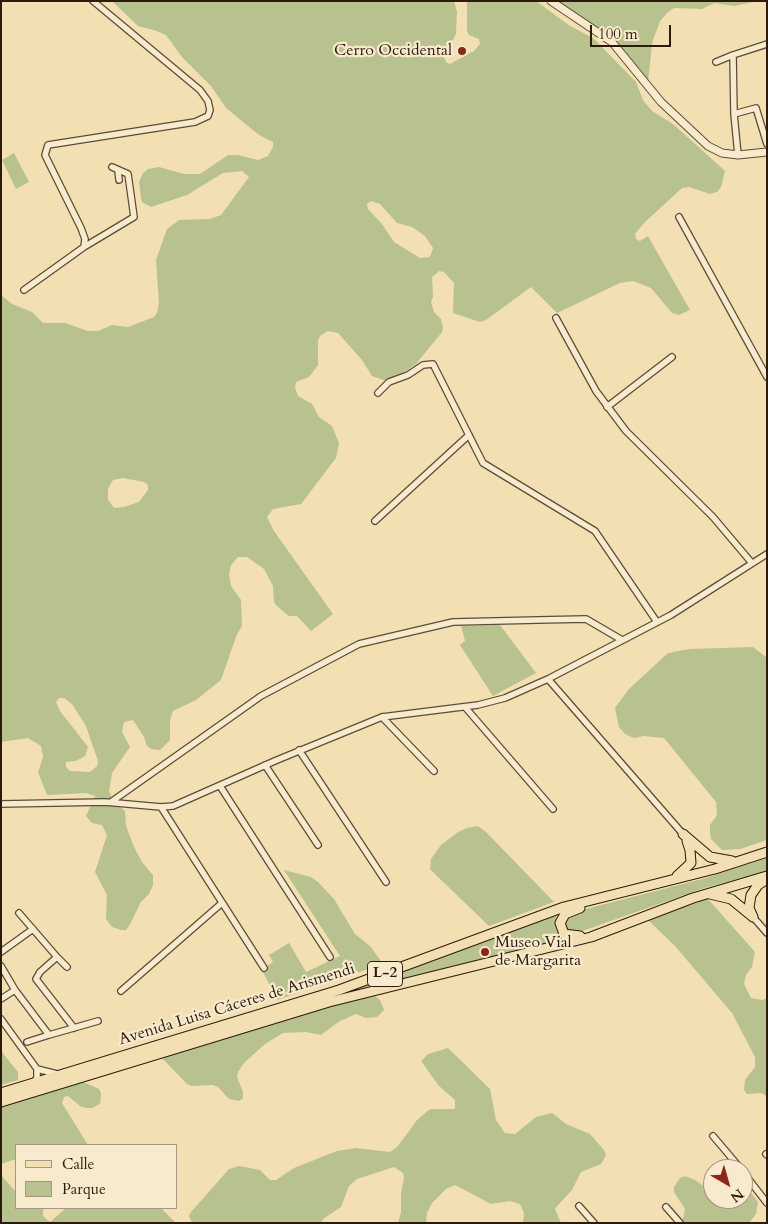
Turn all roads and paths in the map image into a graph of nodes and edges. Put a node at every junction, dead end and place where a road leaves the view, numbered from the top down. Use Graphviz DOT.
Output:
graph roads {
  1 [pos="92,1"];
  2 [pos="551,1"];
  3 [pos="767,44"];
  4 [pos="733,55"];
  5 [pos="716,62"];
  6 [pos="734,114"];
  7 [pos="767,144"];
  8 [pos="767,152"];
  9 [pos="738,155"];
  10 [pos="112,167"];
  11 [pos="118,170"];
  12 [pos="119,180"];
  13 [pos="679,217"];
  14 [pos="84,247"];
  15 [pos="24,290"];
  16 [pos="556,318"];
  17 [pos="672,357"];
  18 [pos="767,377"];
  19 [pos="378,393"];
  20 [pos="607,407"];
  21 [pos="469,435"];
  22 [pos="375,521"];
  23 [pos="767,554"];
  24 [pos="751,562"];
  25 [pos="657,622"];
  26 [pos="622,640"];
  27 [pos="548,680"];
  28 [pos="465,707"];
  29 [pos="382,717"];
  30 [pos="299,750"];
  31 [pos="266,765"];
  32 [pos="434,771"];
  33 [pos="220,786"];
  34 [pos="111,802"];
  35 [pos="1,804"];
  36 [pos="161,807"];
  37 [pos="553,809"];
  38 [pos="683,834"];
  39 [pos="318,845"];
  40 [pos="767,852"];
  41 [pos="740,861"];
  42 [pos="767,877"];
  43 [pos="673,879"];
  44 [pos="386,882"];
  45 [pos="654,884"];
  46 [pos="705,894"];
  47 [pos="222,903"];
  48 [pos="19,913"];
  49 [pos="753,917"];
  50 [pos="636,919"];
  51 [pos="33,929"];
  52 [pos="767,933"];
  53 [pos="1,952"];
  54 [pos="57,957"];
  55 [pos="330,957"];
  56 [pos="1,966"];
  57 [pos="67,968"];
  58 [pos="264,968"];
  59 [pos="15,990"];
  60 [pos="121,991"];
  61 [pos="1,999"];
  62 [pos="1,1019"];
  63 [pos="98,1021"];
  64 [pos="74,1028"];
  65 [pos="49,1035"];
  66 [pos="27,1042"];
  67 [pos="37,1069"];
  68 [pos="60,1075"];
  69 [pos="33,1083"];
  70 [pos="1,1093"];
  71 [pos="1,1102"];
  72 [pos="713,1136"];
  73 [pos="733,1159"];
  74 [pos="753,1185"];
  75 [pos="767,1203"];
  76 [pos="579,1206"];
  77 [pos="666,1207"];
  78 [pos="594,1223"];
  79 [pos="680,1223"];
  1 -- 14 [label="street"];
  2 -- 9 [label="street"];
  3 -- 4 [label="street"];
  4 -- 5 [label="street"];
  4 -- 6 [label="street"];
  6 -- 7 [label="street"];
  6 -- 9 [label="street"];
  8 -- 9 [label="street"];
  10 -- 11 [label="street"];
  11 -- 12 [label="street"];
  11 -- 14 [label="street"];
  13 -- 18 [label="street"];
  14 -- 15 [label="street"];
  16 -- 20 [label="street"];
  17 -- 20 [label="street"];
  19 -- 21 [label="street"];
  20 -- 24 [label="street"];
  21 -- 22 [label="street"];
  21 -- 25 [label="street"];
  23 -- 24 [label="street"];
  24 -- 25 [label="street"];
  25 -- 26 [label="street"];
  26 -- 27 [label="street"];
  26 -- 34 [label="street"];
  27 -- 28 [label="street"];
  27 -- 38 [label="street"];
  28 -- 29 [label="street"];
  28 -- 37 [label="street"];
  29 -- 30 [label="street"];
  29 -- 32 [label="street"];
  30 -- 31 [label="street"];
  30 -- 44 [label="street"];
  31 -- 33 [label="street"];
  31 -- 39 [label="street"];
  33 -- 36 [label="street"];
  33 -- 55 [label="street"];
  34 -- 35 [label="street"];
  34 -- 36 [label="street"];
  36 -- 47 [label="street"];
  38 -- 41 [label="main road"];
  38 -- 43 [label="main road"];
  40 -- 41 [label="main road, Avenida Luisa Cáceres de Arismendi / L-2"];
  41 -- 43 [label="main road, Avenida Luisa Cáceres de Arismendi / L-2"];
  42 -- 46 [label="main road, Avenida Luisa Cáceres de Arismendi / L-2"];
  42 -- 49 [label="main road"];
  43 -- 45 [label="main road, Avenida Luisa Cáceres de Arismendi / L-2"];
  45 -- 50 [label="main road"];
  45 -- 68 [label="main road, Avenida Luisa Cáceres de Arismendi / L-2"];
  46 -- 49 [label="main road"];
  46 -- 50 [label="main road, Avenida Luisa Cáceres de Arismendi / L-2"];
  47 -- 58 [label="street"];
  47 -- 60 [label="street"];
  48 -- 51 [label="street"];
  49 -- 52 [label="street"];
  50 -- 71 [label="main road, Avenida Luisa Cáceres de Arismendi / L-2"];
  51 -- 53 [label="street"];
  51 -- 54 [label="street"];
  54 -- 57 [label="street"];
  54 -- 64 [label="street"];
  56 -- 59 [label="street"];
  59 -- 61 [label="street"];
  59 -- 65 [label="street"];
  62 -- 67 [label="street"];
  63 -- 64 [label="street"];
  64 -- 65 [label="street"];
  65 -- 66 [label="street"];
  67 -- 68 [label="street"];
  67 -- 69 [label="street"];
  68 -- 69 [label="main road, Avenida Luisa Cáceres de Arismendi / L-2"];
  69 -- 70 [label="main road, Avenida Luisa Cáceres de Arismendi / L-2"];
  72 -- 73 [label="street"];
  74 -- 75 [label="street"];
  76 -- 78 [label="street"];
  77 -- 79 [label="street"];
}
